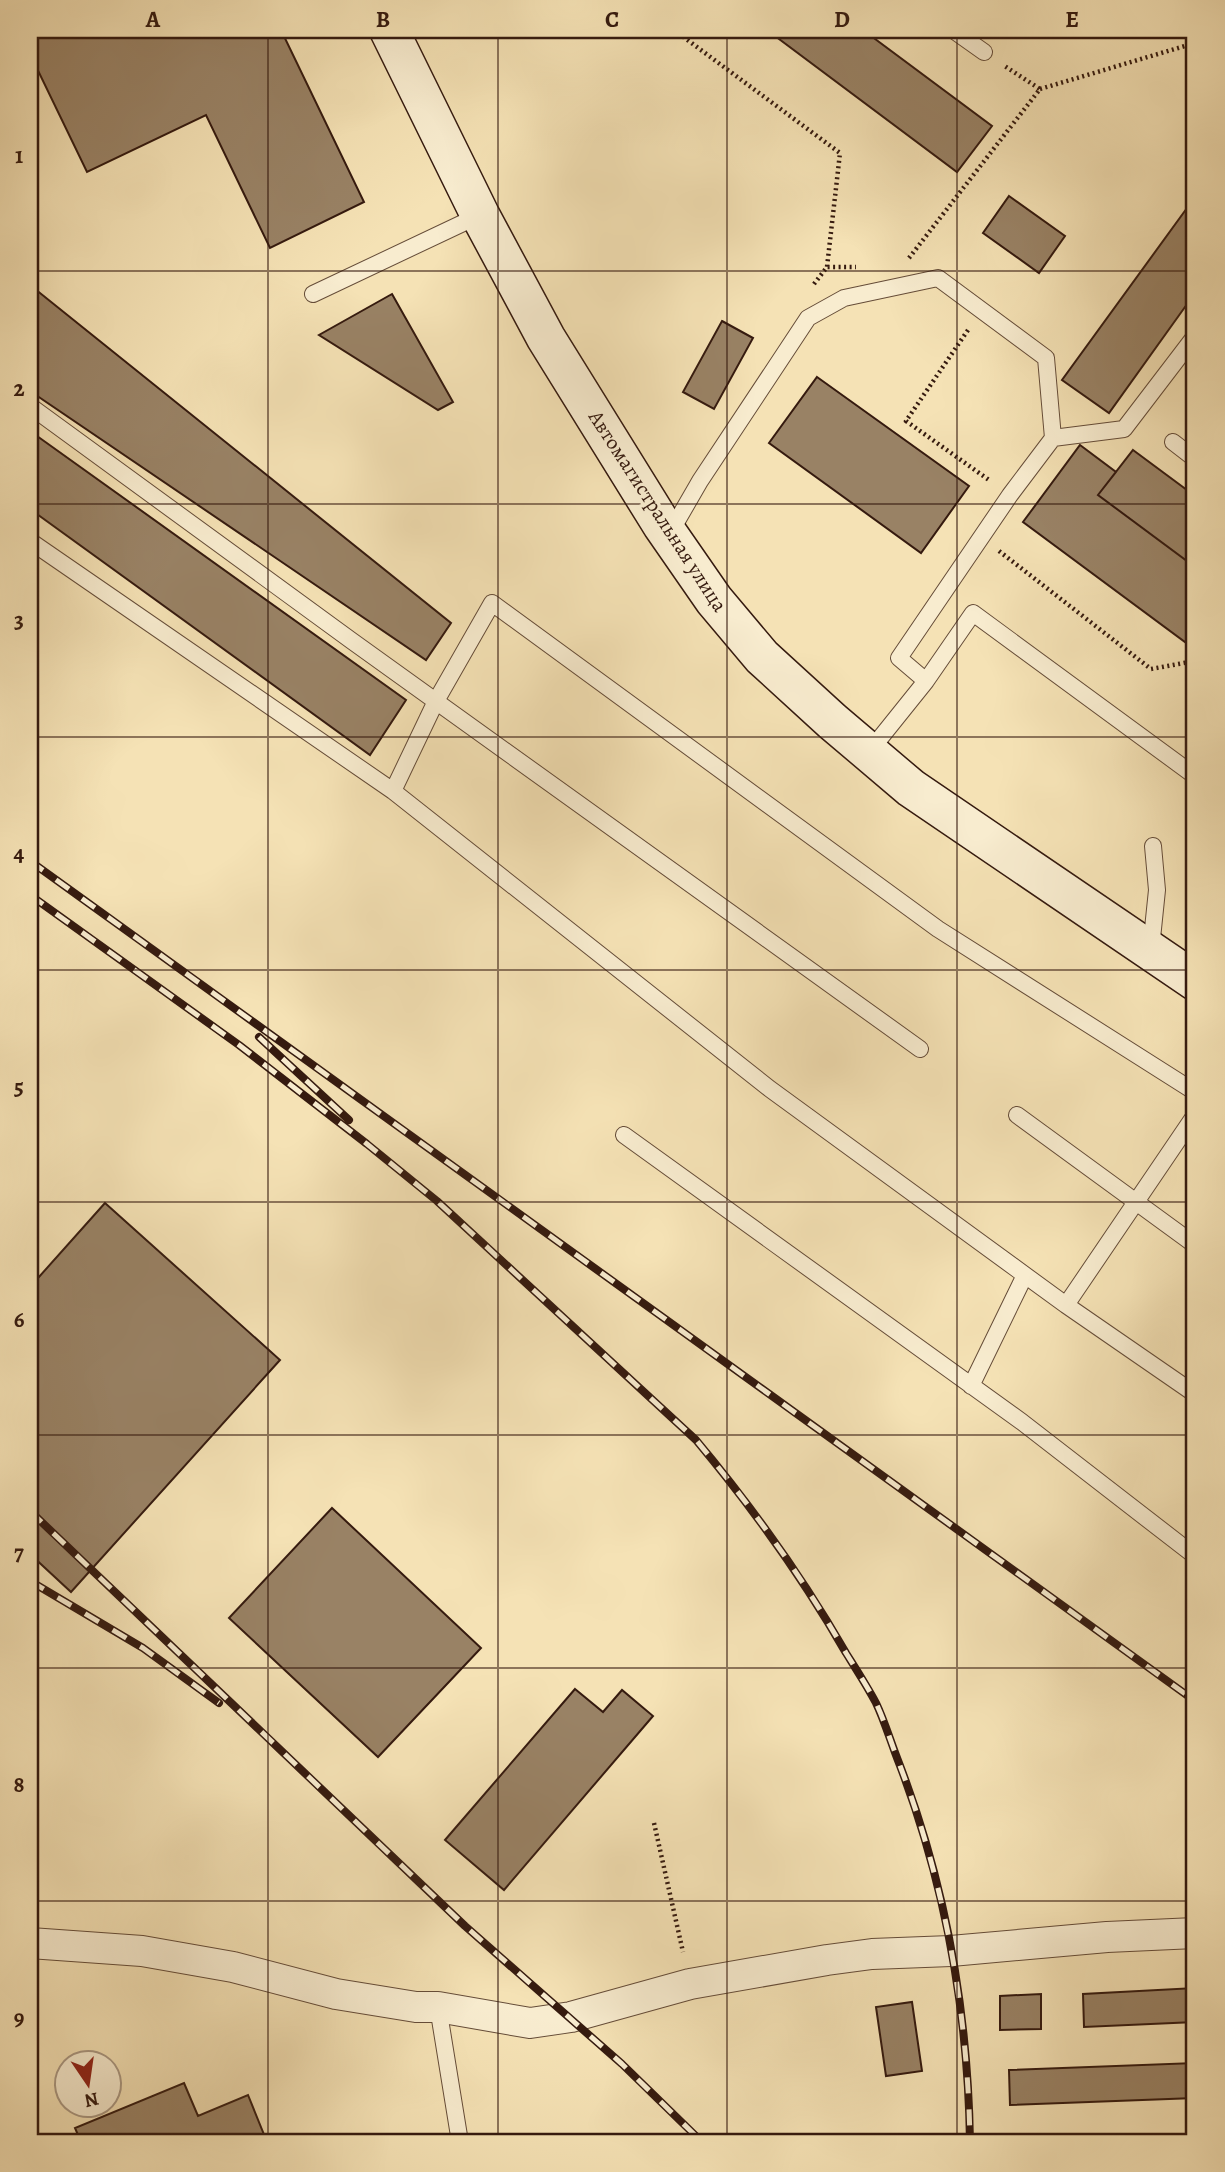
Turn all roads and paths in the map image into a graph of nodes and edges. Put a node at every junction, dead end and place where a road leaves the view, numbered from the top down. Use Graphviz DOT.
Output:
graph roads {
  1 [pos="389,30"];
  2 [pos="674,30"];
  3 [pos="953,30"];
  4 [pos="1195,43"];
  5 [pos="984,52"];
  6 [pos="1040,89"];
  7 [pos="480,215"];
  8 [pos="827,267"];
  9 [pos="864,267"];
  10 [pos="902,267"];
  11 [pos="811,289"];
  12 [pos="313,294"];
  13 [pos="982,311"];
  14 [pos="1195,337"];
  15 [pos="30,406"];
  16 [pos="1052,438"];
  17 [pos="1173,442"];
  18 [pos="1195,459"];
  19 [pos="1010,495"];
  20 [pos="669,534"];
  21 [pos="981,537"];
  22 [pos="30,541"];
  23 [pos="1195,661"];
  24 [pos="926,681"];
  25 [pos="436,701"];
  26 [pos="869,752"];
  27 [pos="1195,776"];
  28 [pos="393,791"];
  29 [pos="1153,846"];
  30 [pos="1151,949"];
  31 [pos="1195,981"];
  32 [pos="920,1049"];
  33 [pos="1195,1092"];
  34 [pos="1017,1115"];
  35 [pos="1195,1115"];
  36 [pos="624,1135"];
  37 [pos="1136,1202"];
  38 [pos="1195,1245"];
  39 [pos="1025,1275"];
  40 [pos="1066,1305"];
  41 [pos="971,1386"];
  42 [pos="1195,1394"];
  43 [pos="1195,1556"];
  44 [pos="654,1823"];
  45 [pos="1195,1933"];
  46 [pos="30,1943"];
  47 [pos="690,1984"];
  48 [pos="438,2007"];
  49 [pos="460,2142"];
  1 -- 7 [label="main road, Автомагистральная улица"];
  2 -- 8 [label="path"];
  3 -- 5 [label="lane"];
  4 -- 6 [label="path"];
  5 -- 6 [label="path"];
  6 -- 10 [label="path"];
  7 -- 12 [label="lane"];
  7 -- 20 [label="main road, Автомагистральная улица"];
  8 -- 9 [label="path"];
  8 -- 11 [label="path"];
  13 -- 16 [label="lane"];
  13 -- 19 [label="path"];
  13 -- 20 [label="lane"];
  14 -- 16 [label="lane"];
  15 -- 25 [label="lane"];
  16 -- 19 [label="lane"];
  17 -- 18 [label="lane"];
  19 -- 21 [label="lane"];
  20 -- 26 [label="main road, Автомагистральная улица"];
  21 -- 23 [label="path"];
  21 -- 24 [label="lane"];
  22 -- 28 [label="lane"];
  24 -- 26 [label="lane"];
  24 -- 27 [label="lane"];
  25 -- 28 [label="lane"];
  25 -- 32 [label="lane"];
  25 -- 33 [label="lane"];
  26 -- 30 [label="main road, Автомагистральная улица"];
  28 -- 39 [label="lane"];
  29 -- 30 [label="lane"];
  30 -- 31 [label="main road, Автомагистральная улица"];
  34 -- 37 [label="lane"];
  35 -- 37 [label="lane"];
  36 -- 41 [label="lane"];
  37 -- 38 [label="lane"];
  37 -- 40 [label="lane"];
  39 -- 40 [label="lane"];
  39 -- 41 [label="lane"];
  40 -- 42 [label="lane"];
  41 -- 43 [label="lane"];
  44 -- 47 [label="path"];
  45 -- 47 [label="street"];
  46 -- 48 [label="street"];
  47 -- 48 [label="street"];
  48 -- 49 [label="lane"];
}
